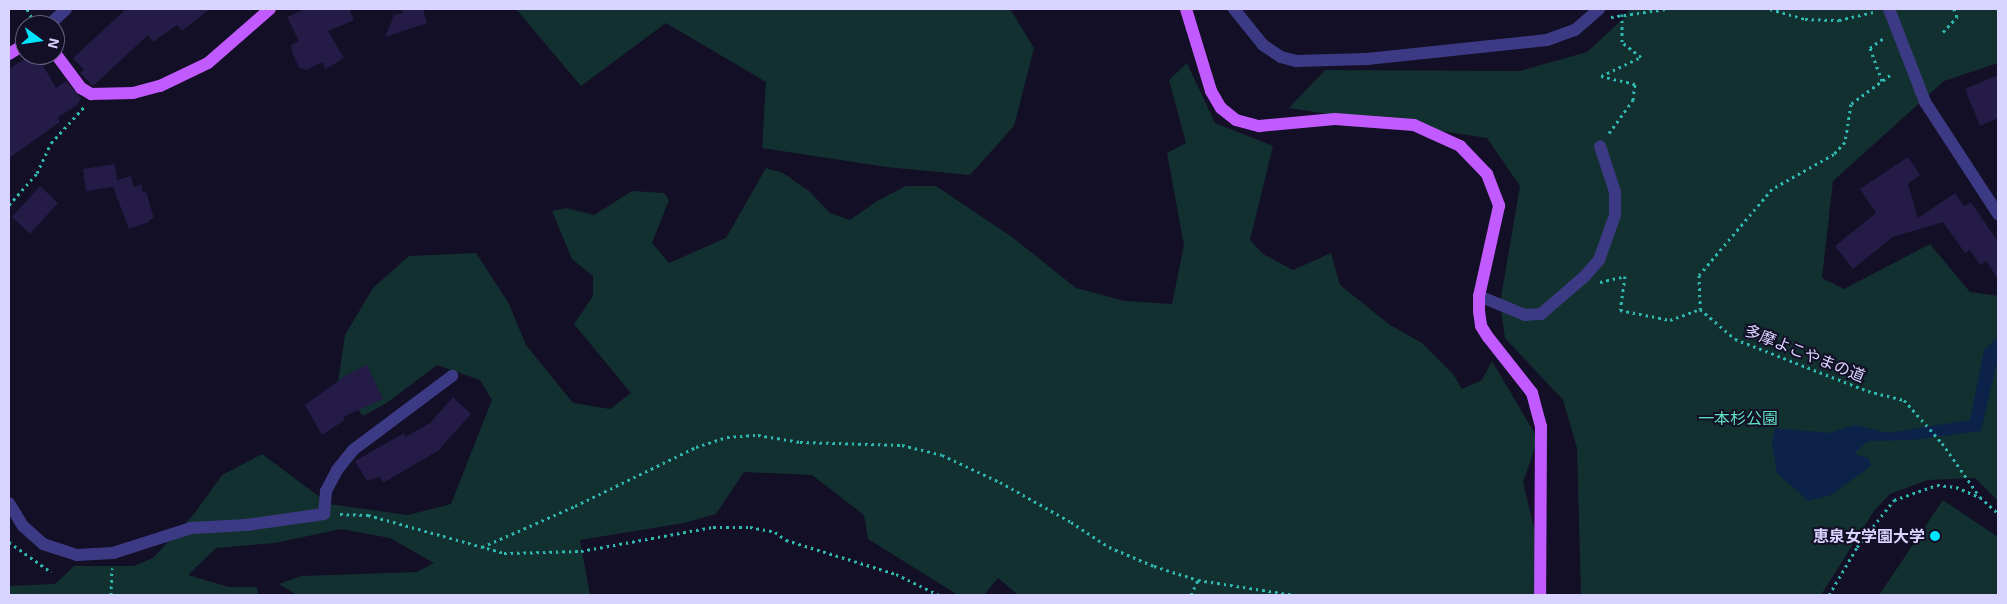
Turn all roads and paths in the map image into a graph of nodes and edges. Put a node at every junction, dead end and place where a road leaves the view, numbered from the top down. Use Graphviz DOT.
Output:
graph roads {
  1 [pos="270,9"];
  2 [pos="1186,9"];
  3 [pos="1234,9"];
  4 [pos="1600,9"];
  5 [pos="1665,9"];
  6 [pos="1770,9"];
  7 [pos="1889,9"];
  8 [pos="1954,9"];
  9 [pos="1874,12"];
  10 [pos="1622,14"];
  11 [pos="1587,21"];
  12 [pos="1944,32"];
  13 [pos="1885,38"];
  14 [pos="64,65"];
  15 [pos="1890,75"];
  16 [pos="1882,80"];
  17 [pos="91,94"];
  18 [pos="1600,146"];
  19 [pos="9,205"];
  20 [pos="1996,207"];
  21 [pos="1566,290"];
  22 [pos="1479,296"];
  23 [pos="1700,309"];
  24 [pos="452,376"];
  25 [pos="1980,498"];
  26 [pos="9,504"];
  27 [pos="1998,513"];
  28 [pos="324,514"];
  29 [pos="9,542"];
  30 [pos="482,547"];
  31 [pos="112,553"];
  32 [pos="51,572"];
  33 [pos="1198,580"];
  34 [pos="111,595"];
  35 [pos="939,595"];
  36 [pos="1191,595"];
  37 [pos="1295,595"];
  38 [pos="1540,595"];
  39 [pos="1829,595"];
  1 -- 17 [label="main road"];
  2 -- 22 [label="main road"];
  3 -- 11 [label="street"];
  4 -- 11 [label="street"];
  5 -- 10 [label="path"];
  6 -- 9 [label="path"];
  7 -- 20 [label="street"];
  8 -- 12 [label="path"];
  10 -- 11 [label="path"];
  10 -- 18 [label="path"];
  13 -- 16 [label="path"];
  14 -- 17 [label="main road"];
  15 -- 16 [label="path"];
  16 -- 23 [label="path"];
  17 -- 19 [label="path"];
  18 -- 21 [label="street"];
  21 -- 22 [label="street"];
  21 -- 23 [label="path"];
  22 -- 38 [label="main road"];
  23 -- 25 [label="path, 多摩よこやまの道"];
  24 -- 28 [label="street"];
  25 -- 27 [label="path, 多摩よこやまの道"];
  25 -- 39 [label="path"];
  26 -- 31 [label="street"];
  28 -- 30 [label="path"];
  28 -- 31 [label="street"];
  29 -- 32 [label="path"];
  30 -- 33 [label="path"];
  30 -- 35 [label="path"];
  31 -- 34 [label="path"];
  33 -- 36 [label="path"];
  33 -- 37 [label="path"];
}
